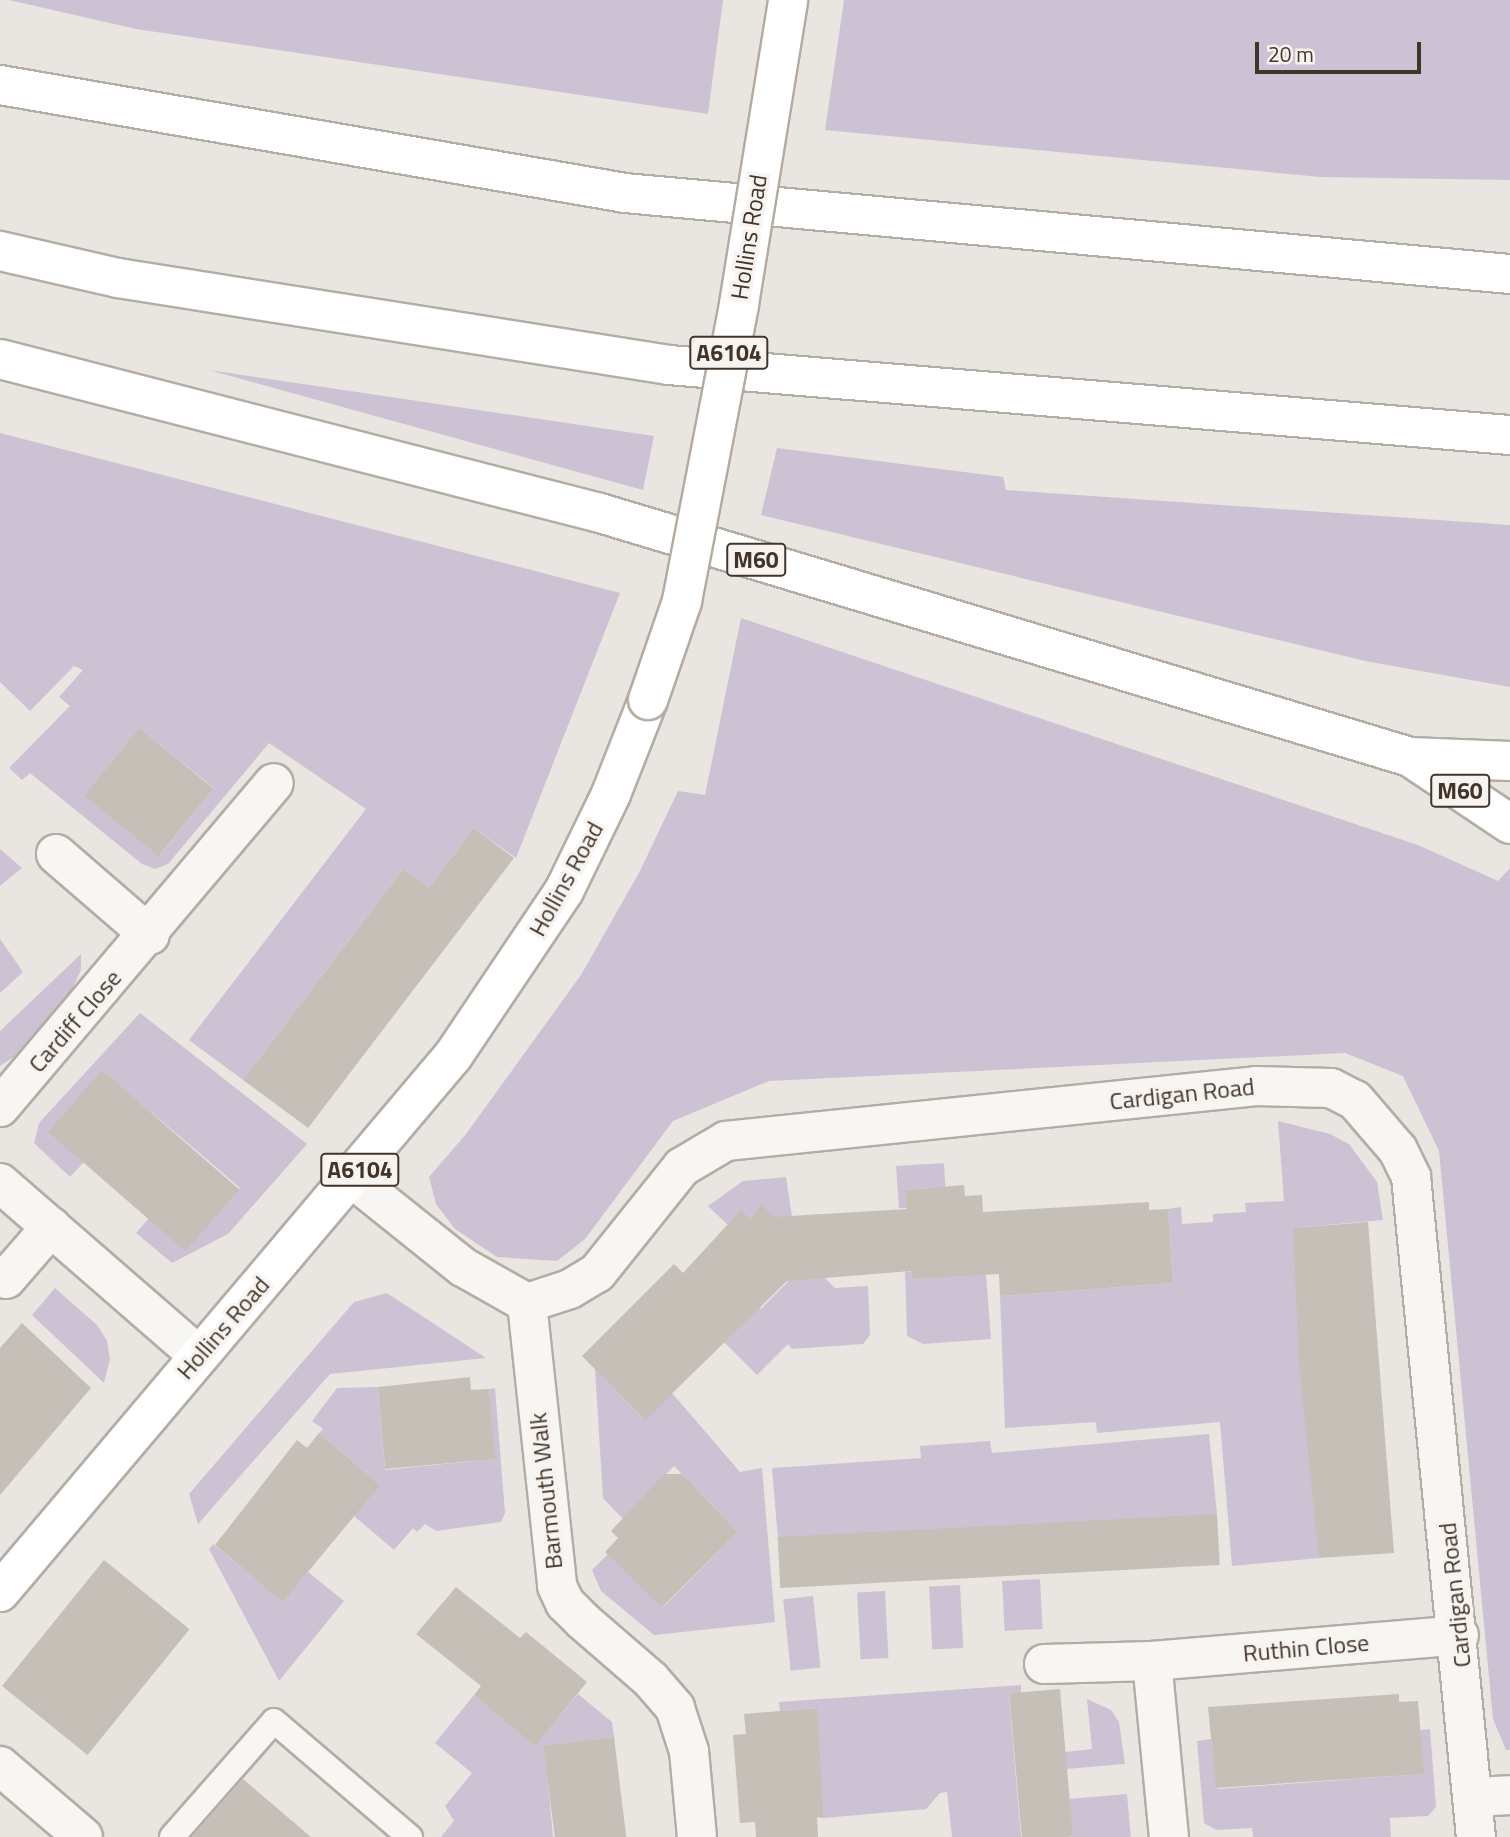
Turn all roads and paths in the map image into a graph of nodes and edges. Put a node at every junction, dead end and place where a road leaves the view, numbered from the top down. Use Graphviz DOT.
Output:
graph roads {
  1 [pos="788,0"];
  2 [pos="0,85"];
  3 [pos="0,251"];
  4 [pos="1510,274"];
  5 [pos="0,359"];
  6 [pos="1510,435"];
  7 [pos="1410,757"];
  8 [pos="1510,761"];
  9 [pos="274,783"];
  10 [pos="1510,824"];
  11 [pos="56,854"];
  12 [pos="150,935"];
  13 [pos="0,1107"];
  14 [pos="354,1179"];
  15 [pos="0,1183"];
  16 [pos="51,1227"];
  17 [pos="3,1280"];
  18 [pos="527,1303"];
  19 [pos="198,1355"];
  20 [pos="0,1592"];
  21 [pos="1459,1635"];
  22 [pos="1152,1661"];
  23 [pos="1044,1664"];
  24 [pos="0,1766"];
  25 [pos="1492,1796"];
  26 [pos="76,1835"];
  27 [pos="172,1837"];
  28 [pos="410,1837"];
  29 [pos="697,1837"];
  30 [pos="1170,1837"];
  31 [pos="1476,1837"];
  1 -- 14 [label="main road, Hollins Road / A6104, bridge"];
  2 -- 4 [label="main road"];
  3 -- 6 [label="main road"];
  5 -- 7 [label="main road, M60"];
  7 -- 8 [label="main road, M60"];
  7 -- 10 [label="main road, M60"];
  9 -- 12 [label="street, Cardiff Close"];
  11 -- 12 [label="street"];
  12 -- 13 [label="street, Cardiff Close"];
  14 -- 18 [label="street"];
  14 -- 19 [label="main road, Hollins Road / A6104"];
  15 -- 16 [label="street"];
  16 -- 17 [label="street"];
  16 -- 19 [label="street"];
  18 -- 21 [label="street, Cardigan Road"];
  18 -- 29 [label="street, Barmouth Walk"];
  19 -- 20 [label="main road, Hollins Road / A6104"];
  21 -- 22 [label="street, Ruthin Close"];
  21 -- 25 [label="street, Cardigan Road"];
  22 -- 23 [label="street, Ruthin Close"];
  22 -- 30 [label="street"];
  24 -- 26 [label="street"];
  25 -- 31 [label="street, Cardigan Road"];
  27 -- 28 [label="lane"];
}
